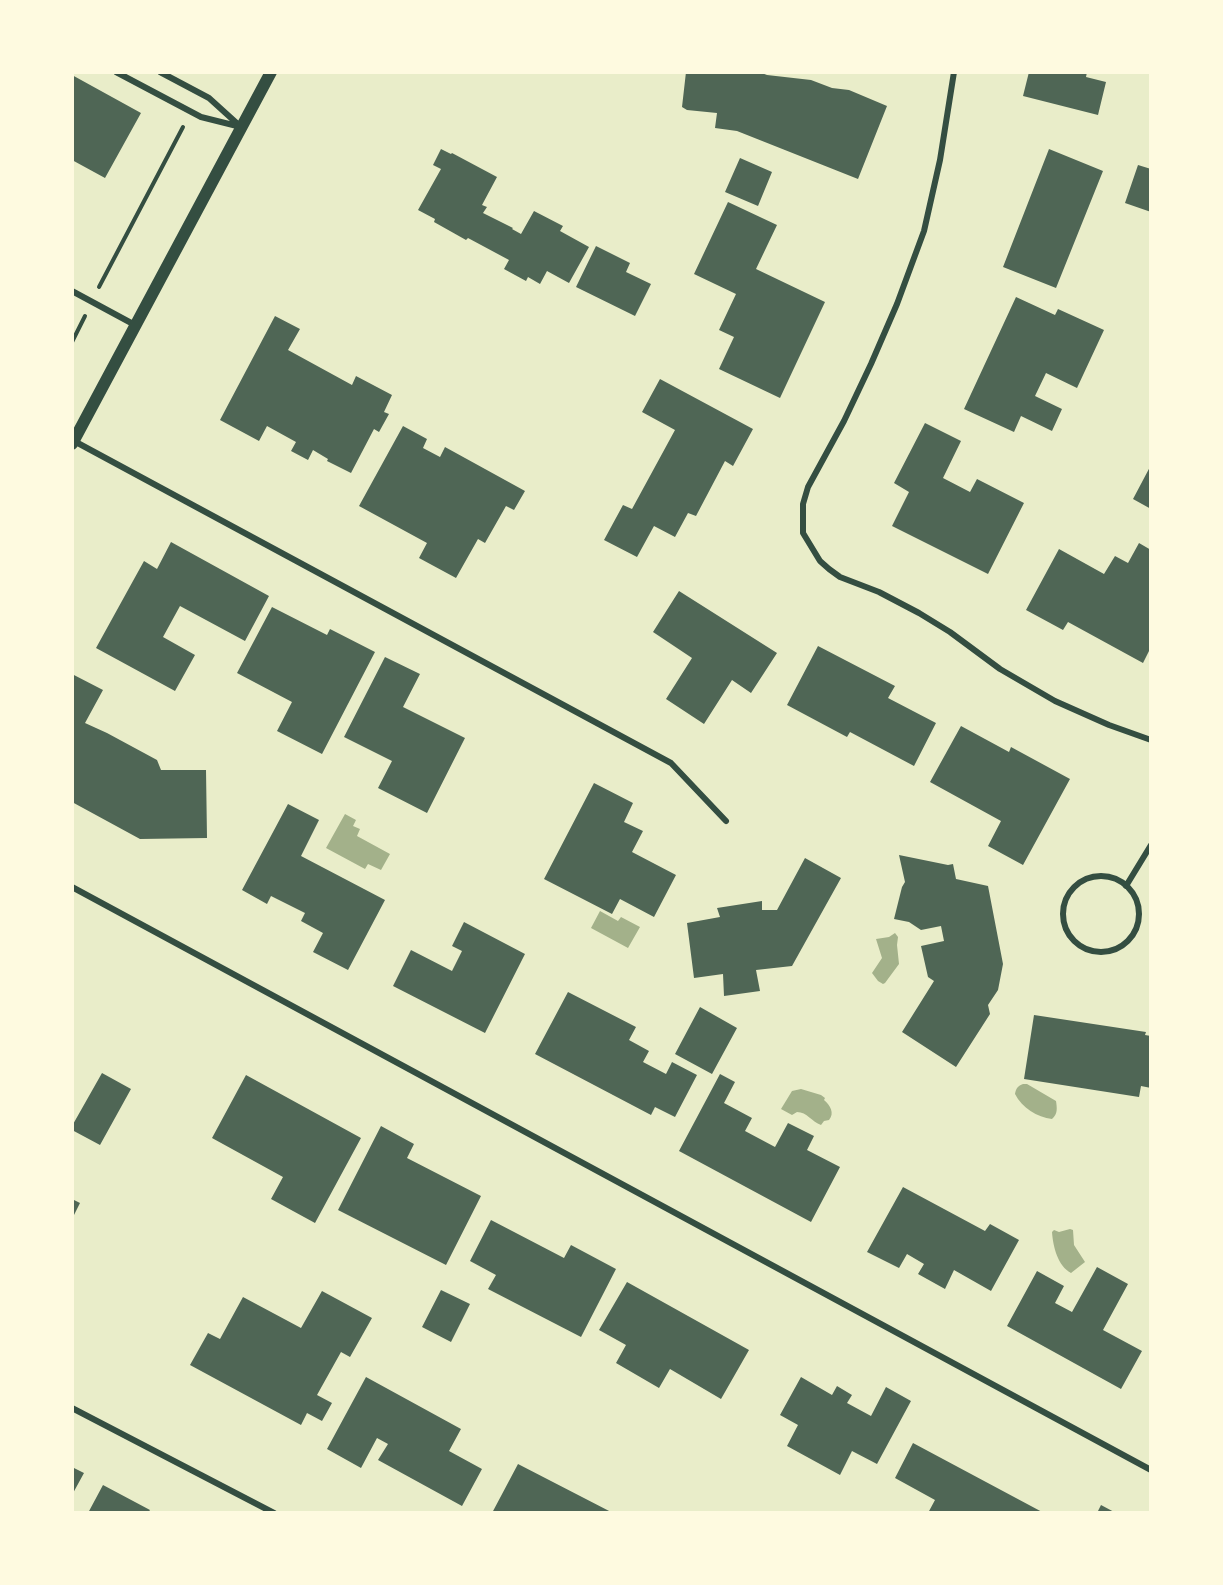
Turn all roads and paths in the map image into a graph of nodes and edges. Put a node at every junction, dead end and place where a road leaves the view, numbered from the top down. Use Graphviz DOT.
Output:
graph roads {
  1 [pos="116,72"];
  2 [pos="160,72"];
  3 [pos="271,72"];
  4 [pos="954,72"];
  5 [pos="191,112"];
  6 [pos="241,127"];
  7 [pos="72,291"];
  8 [pos="92,301"];
  9 [pos="135,325"];
  10 [pos="72,342"];
  11 [pos="73,443"];
  12 [pos="1151,740"];
  13 [pos="726,821"];
  14 [pos="1151,845"];
  15 [pos="1126,886"];
  16 [pos="72,887"];
  17 [pos="72,1408"];
  18 [pos="1151,1470"];
  19 [pos="274,1513"];
  1 -- 5 [label="street"];
  2 -- 6 [label="street"];
  3 -- 6 [label="main road"];
  4 -- 12 [label="street"];
  5 -- 6 [label="street"];
  5 -- 8 [label="path"];
  6 -- 9 [label="main road"];
  7 -- 8 [label="street"];
  8 -- 9 [label="street"];
  8 -- 10 [label="path"];
  9 -- 11 [label="main road"];
  11 -- 13 [label="street"];
  14 -- 15 [label="street"];
  15 -- 15 [label="street"];
  16 -- 18 [label="street"];
  17 -- 19 [label="street"];
}
